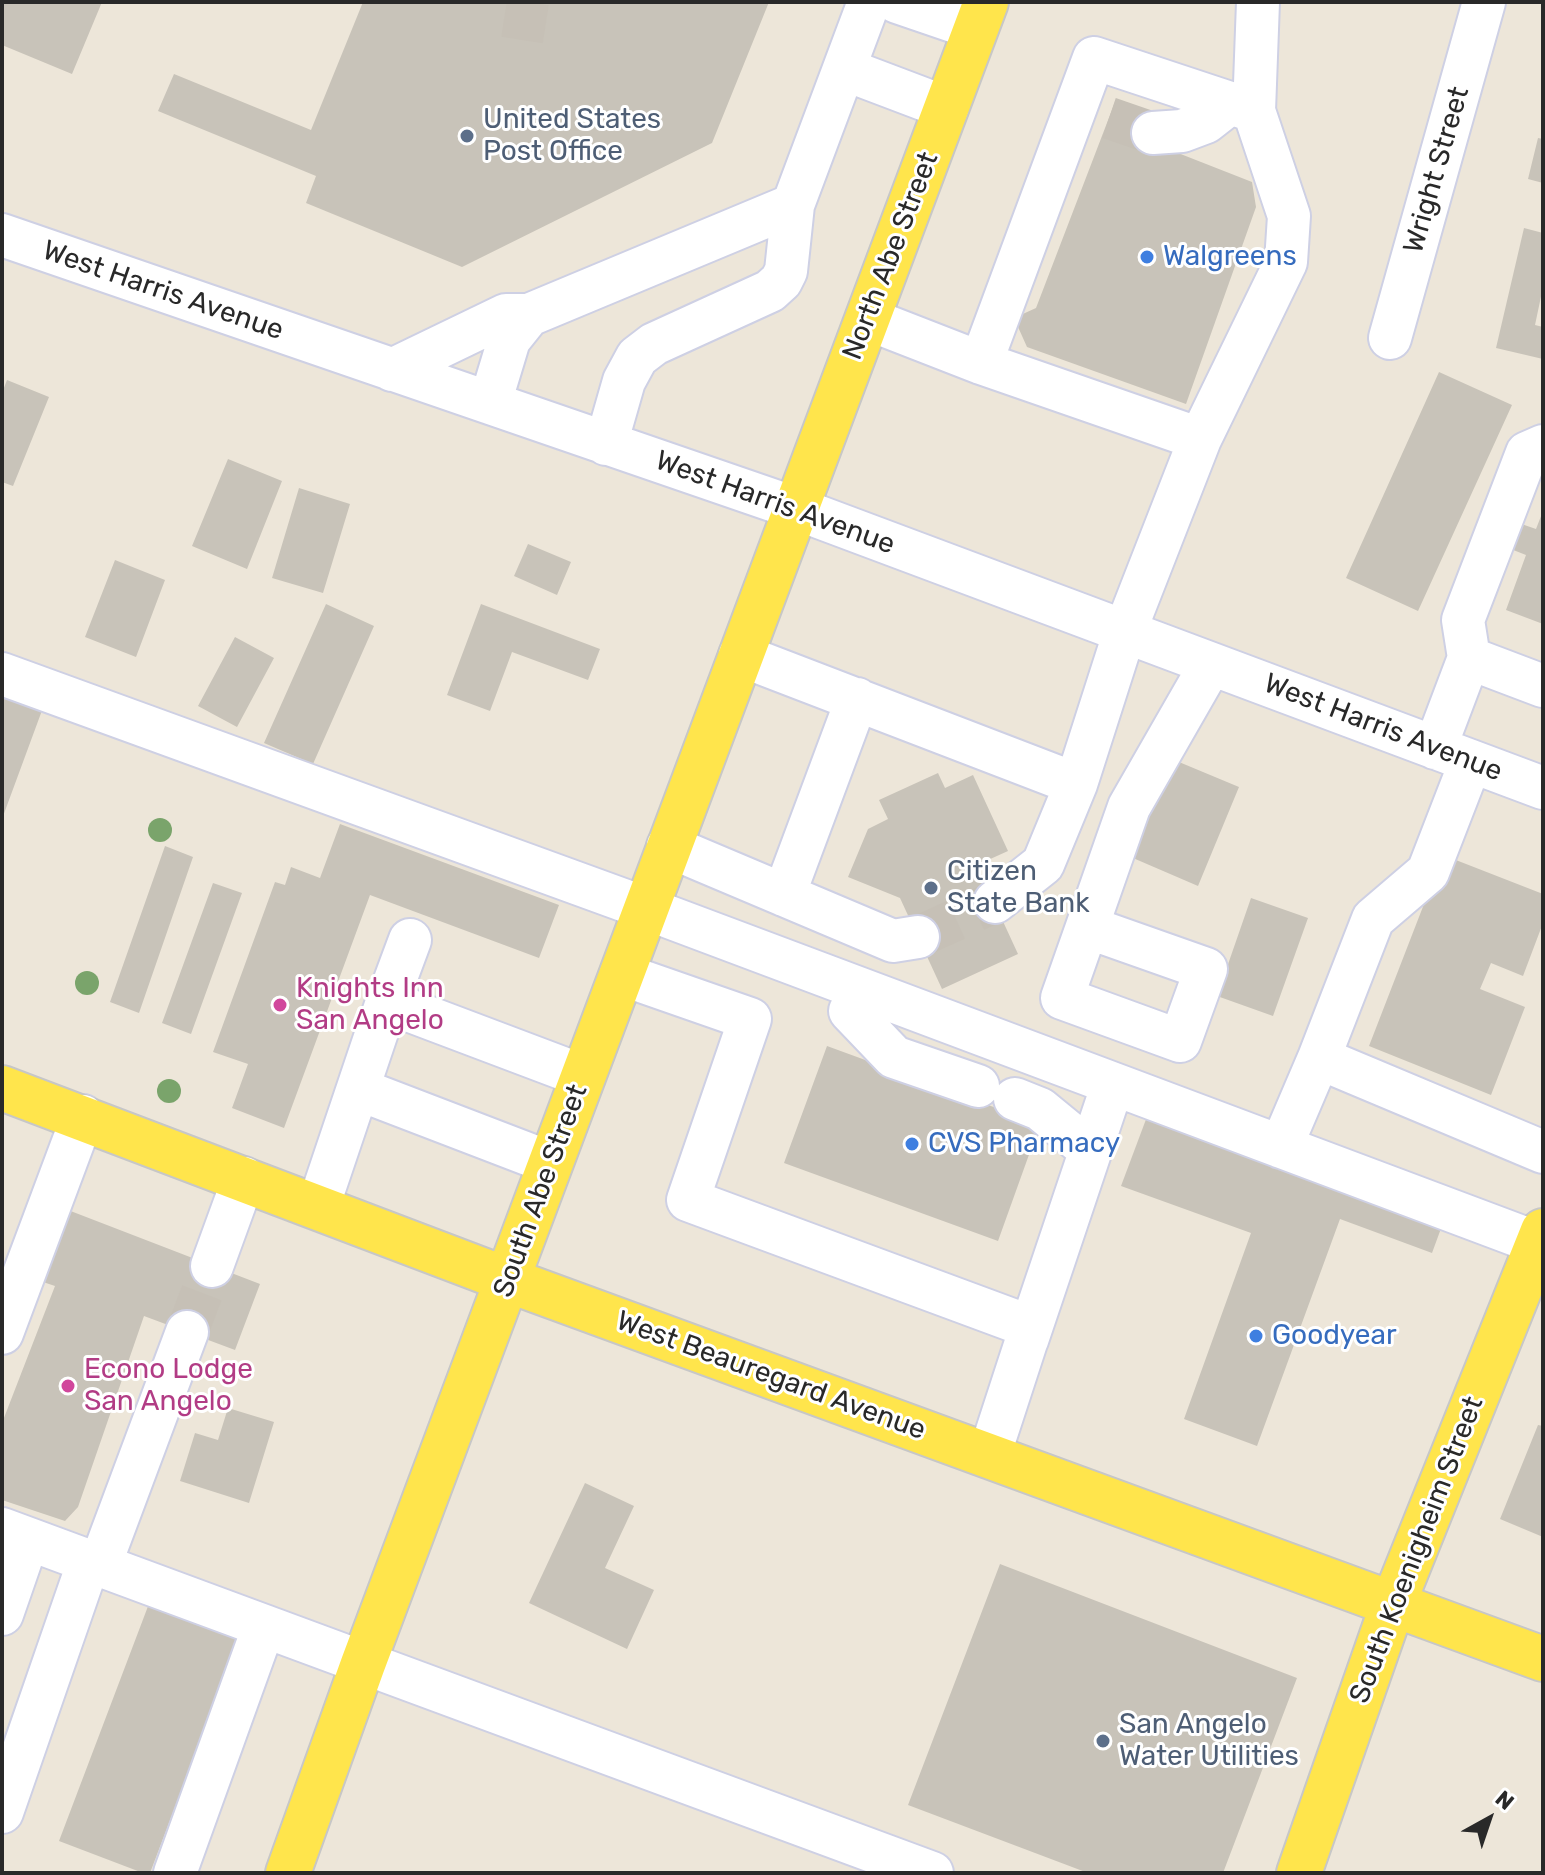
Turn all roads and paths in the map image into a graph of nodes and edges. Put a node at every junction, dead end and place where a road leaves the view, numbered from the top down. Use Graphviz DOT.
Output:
graph roads {
  1 [pos="869,2"];
  2 [pos="897,2"];
  3 [pos="1258,2"];
  4 [pos="1484,2"];
  5 [pos="981,16"];
  6 [pos="844,69"];
  7 [pos="947,108"];
  8 [pos="1242,108"];
  9 [pos="1153,133"];
  10 [pos="793,205"];
  11 [pos="2,235"];
  12 [pos="529,315"];
  13 [pos="868,319"];
  14 [pos="1390,338"];
  15 [pos="981,363"];
  16 [pos="392,370"];
  17 [pos="490,403"];
  18 [pos="1200,439"];
  19 [pos="606,444"];
  20 [pos="1543,446"];
  21 [pos="1543,468"];
  22 [pos="795,508"];
  23 [pos="1125,631"];
  24 [pos="740,655"];
  25 [pos="1469,658"];
  26 [pos="1211,664"];
  27 [pos="2,674"];
  28 [pos="1543,686"];
  29 [pos="857,699"];
  30 [pos="1453,754"];
  31 [pos="1076,784"];
  32 [pos="1543,788"];
  33 [pos="668,846"];
  34 [pos="784,895"];
  35 [pos="995,902"];
  36 [pos="645,908"];
  37 [pos="823,911"];
  38 [pos="1087,927"];
  39 [pos="918,937"];
  40 [pos="410,940"];
  41 [pos="782,968"];
  42 [pos="621,974"];
  43 [pos="387,1002"];
  44 [pos="850,1011"];
  45 [pos="750,1019"];
  46 [pos="1319,1058"];
  47 [pos="583,1076"];
  48 [pos="2,1088"];
  49 [pos="358,1089"];
  50 [pos="1108,1096"];
  51 [pos="83,1116"];
  52 [pos="1281,1147"];
  53 [pos="1090,1150"];
  54 [pos="1543,1152"];
  55 [pos="551,1163"];
  56 [pos="244,1178"];
  57 [pos="318,1207"];
  58 [pos="1541,1240"];
  59 [pos="212,1266"];
  60 [pos="508,1280"];
  61 [pos="187,1332"];
  62 [pos="2,1333"];
  63 [pos="1027,1340"];
  64 [pos="989,1456"];
  65 [pos="15,1534"];
  66 [pos="94,1563"];
  67 [pos="1393,1604"];
  68 [pos="2,1614"];
  69 [pos="264,1626"];
  70 [pos="1543,1659"];
  71 [pos="363,1664"];
  72 [pos="2,1812"];
  73 [pos="175,1873"];
  74 [pos="288,1873"];
  75 [pos="932,1873"];
  76 [pos="1299,1873"];
  1 -- 6 [label="street"];
  2 -- 5 [label="street"];
  3 -- 8 [label="street"];
  4 -- 14 [label="street, Wright Street"];
  5 -- 7 [label="main road, North Abe Street"];
  6 -- 7 [label="street"];
  6 -- 10 [label="street"];
  7 -- 13 [label="main road, North Abe Street"];
  8 -- 9 [label="street"];
  8 -- 15 [label="street"];
  8 -- 18 [label="street"];
  10 -- 12 [label="street"];
  10 -- 19 [label="street"];
  11 -- 16 [label="street, West Harris Avenue"];
  12 -- 16 [label="street"];
  12 -- 17 [label="street"];
  13 -- 15 [label="street"];
  13 -- 22 [label="main road, North Abe Street"];
  15 -- 18 [label="street"];
  16 -- 17 [label="street, West Harris Avenue"];
  17 -- 19 [label="street, West Harris Avenue"];
  18 -- 23 [label="street"];
  19 -- 22 [label="street, West Harris Avenue"];
  20 -- 25 [label="street"];
  21 -- 25 [label="street"];
  22 -- 23 [label="street, West Harris Avenue"];
  22 -- 24 [label="main road, South Abe Street"];
  23 -- 26 [label="street, West Harris Avenue"];
  23 -- 31 [label="street"];
  24 -- 29 [label="street"];
  24 -- 33 [label="main road, South Abe Street"];
  25 -- 28 [label="street"];
  25 -- 30 [label="street"];
  26 -- 30 [label="street, West Harris Avenue"];
  26 -- 38 [label="street"];
  27 -- 36 [label="street"];
  29 -- 31 [label="street"];
  29 -- 34 [label="street"];
  30 -- 32 [label="street, West Harris Avenue"];
  30 -- 46 [label="street"];
  31 -- 35 [label="street"];
  33 -- 34 [label="street"];
  33 -- 36 [label="main road, South Abe Street"];
  34 -- 37 [label="street"];
  36 -- 41 [label="street"];
  36 -- 42 [label="main road, South Abe Street"];
  37 -- 39 [label="street"];
  37 -- 41 [label="street"];
  40 -- 43 [label="street"];
  41 -- 44 [label="street"];
  41 -- 45 [label="street"];
  41 -- 50 [label="street"];
  42 -- 45 [label="street"];
  42 -- 47 [label="main road, South Abe Street"];
  43 -- 47 [label="street"];
  43 -- 49 [label="street"];
  44 -- 50 [label="street"];
  44 -- 53 [label="street"];
  45 -- 63 [label="street"];
  46 -- 52 [label="street"];
  46 -- 54 [label="street"];
  47 -- 55 [label="main road, South Abe Street"];
  48 -- 51 [label="main road, West Beauregard Avenue"];
  49 -- 55 [label="street"];
  49 -- 57 [label="street"];
  50 -- 52 [label="street"];
  50 -- 53 [label="street"];
  51 -- 56 [label="main road, West Beauregard Avenue"];
  51 -- 62 [label="street"];
  52 -- 58 [label="street"];
  53 -- 63 [label="street"];
  55 -- 60 [label="main road, South Abe Street"];
  56 -- 57 [label="main road, West Beauregard Avenue"];
  56 -- 59 [label="street"];
  57 -- 60 [label="main road, West Beauregard Avenue"];
  58 -- 67 [label="main road, South Koenigheim Street"];
  60 -- 64 [label="main road, West Beauregard Avenue"];
  60 -- 71 [label="main road, South Abe Street"];
  61 -- 66 [label="street"];
  63 -- 64 [label="street"];
  64 -- 67 [label="main road, West Beauregard Avenue"];
  65 -- 66 [label="street"];
  65 -- 68 [label="street"];
  66 -- 69 [label="street"];
  66 -- 72 [label="street"];
  67 -- 70 [label="main road, West Beauregard Avenue"];
  67 -- 76 [label="main road, South Koenigheim Street"];
  69 -- 71 [label="street"];
  69 -- 73 [label="street"];
  71 -- 74 [label="main road, South Abe Street"];
  71 -- 75 [label="street"];
}
